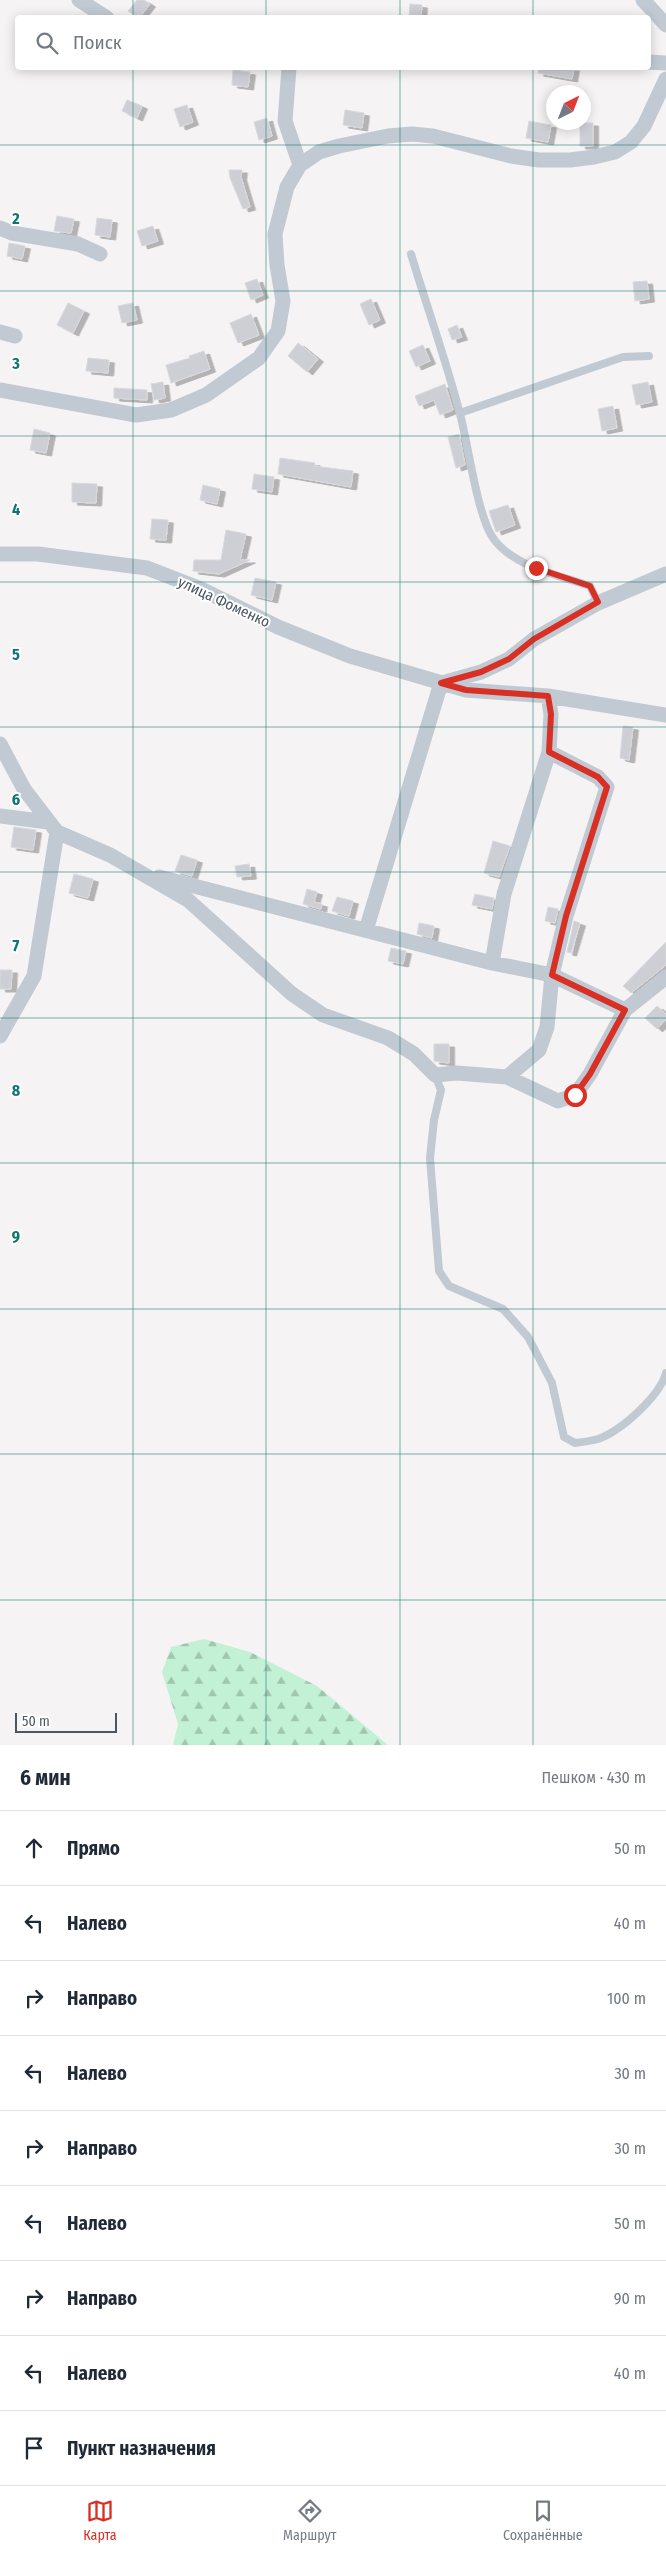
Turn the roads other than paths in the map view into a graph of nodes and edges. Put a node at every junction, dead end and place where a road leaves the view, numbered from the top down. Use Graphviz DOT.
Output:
graph roads {
  1 [pos="78,0"];
  2 [pos="643,0"];
  3 [pos="102,15"];
  4 [pos="666,24"];
  5 [pos="651,62"];
  6 [pos="666,63"];
  7 [pos="289,70"];
  8 [pos="666,79"];
  9 [pos="300,165"];
  10 [pos="0,228"];
  11 [pos="100,254"];
  12 [pos="411,254"];
  13 [pos="650,356"];
  14 [pos="0,390"];
  15 [pos="460,412"];
  16 [pos="0,554"];
  17 [pos="666,574"];
  18 [pos="598,602"];
  19 [pos="441,683"];
  20 [pos="548,696"];
  21 [pos="666,703"];
  22 [pos="648,711"];
  23 [pos="666,715"];
  24 [pos="0,744"];
  25 [pos="549,752"];
  26 [pos="0,816"];
  27 [pos="53,827"];
  28 [pos="143,873"];
  29 [pos="366,930"];
  30 [pos="492,963"];
  31 [pos="552,975"];
  32 [pos="666,977"];
  33 [pos="625,1010"];
  34 [pos="0,1036"];
  35 [pos="435,1075"];
  36 [pos="507,1077"];
  37 [pos="666,1373"];
  1 -- 3 [label="street"];
  2 -- 4 [label="street"];
  5 -- 6 [label="street"];
  7 -- 9 [label="street"];
  8 -- 9 [label="street"];
  9 -- 14 [label="street"];
  10 -- 11 [label="street"];
  12 -- 15 [label="lane"];
  13 -- 15 [label="lane"];
  15 -- 18 [label="lane"];
  16 -- 19 [label="street, улица Фоменко"];
  17 -- 18 [label="street"];
  18 -- 19 [label="street"];
  19 -- 20 [label="street, улица Фоменко"];
  19 -- 29 [label="street"];
  20 -- 22 [label="street, улица Фоменко"];
  20 -- 25 [label="street"];
  21 -- 22 [label="street"];
  22 -- 23 [label="street, улица Фоменко"];
  24 -- 27 [label="street"];
  25 -- 30 [label="street"];
  25 -- 31 [label="street"];
  26 -- 27 [label="street"];
  27 -- 28 [label="street"];
  27 -- 34 [label="street"];
  28 -- 29 [label="street"];
  28 -- 35 [label="street"];
  29 -- 30 [label="street"];
  30 -- 31 [label="street"];
  31 -- 33 [label="street"];
  31 -- 36 [label="street"];
  32 -- 33 [label="street"];
  33 -- 36 [label="street"];
  35 -- 36 [label="street"];
  35 -- 37 [label="lane"];
}
